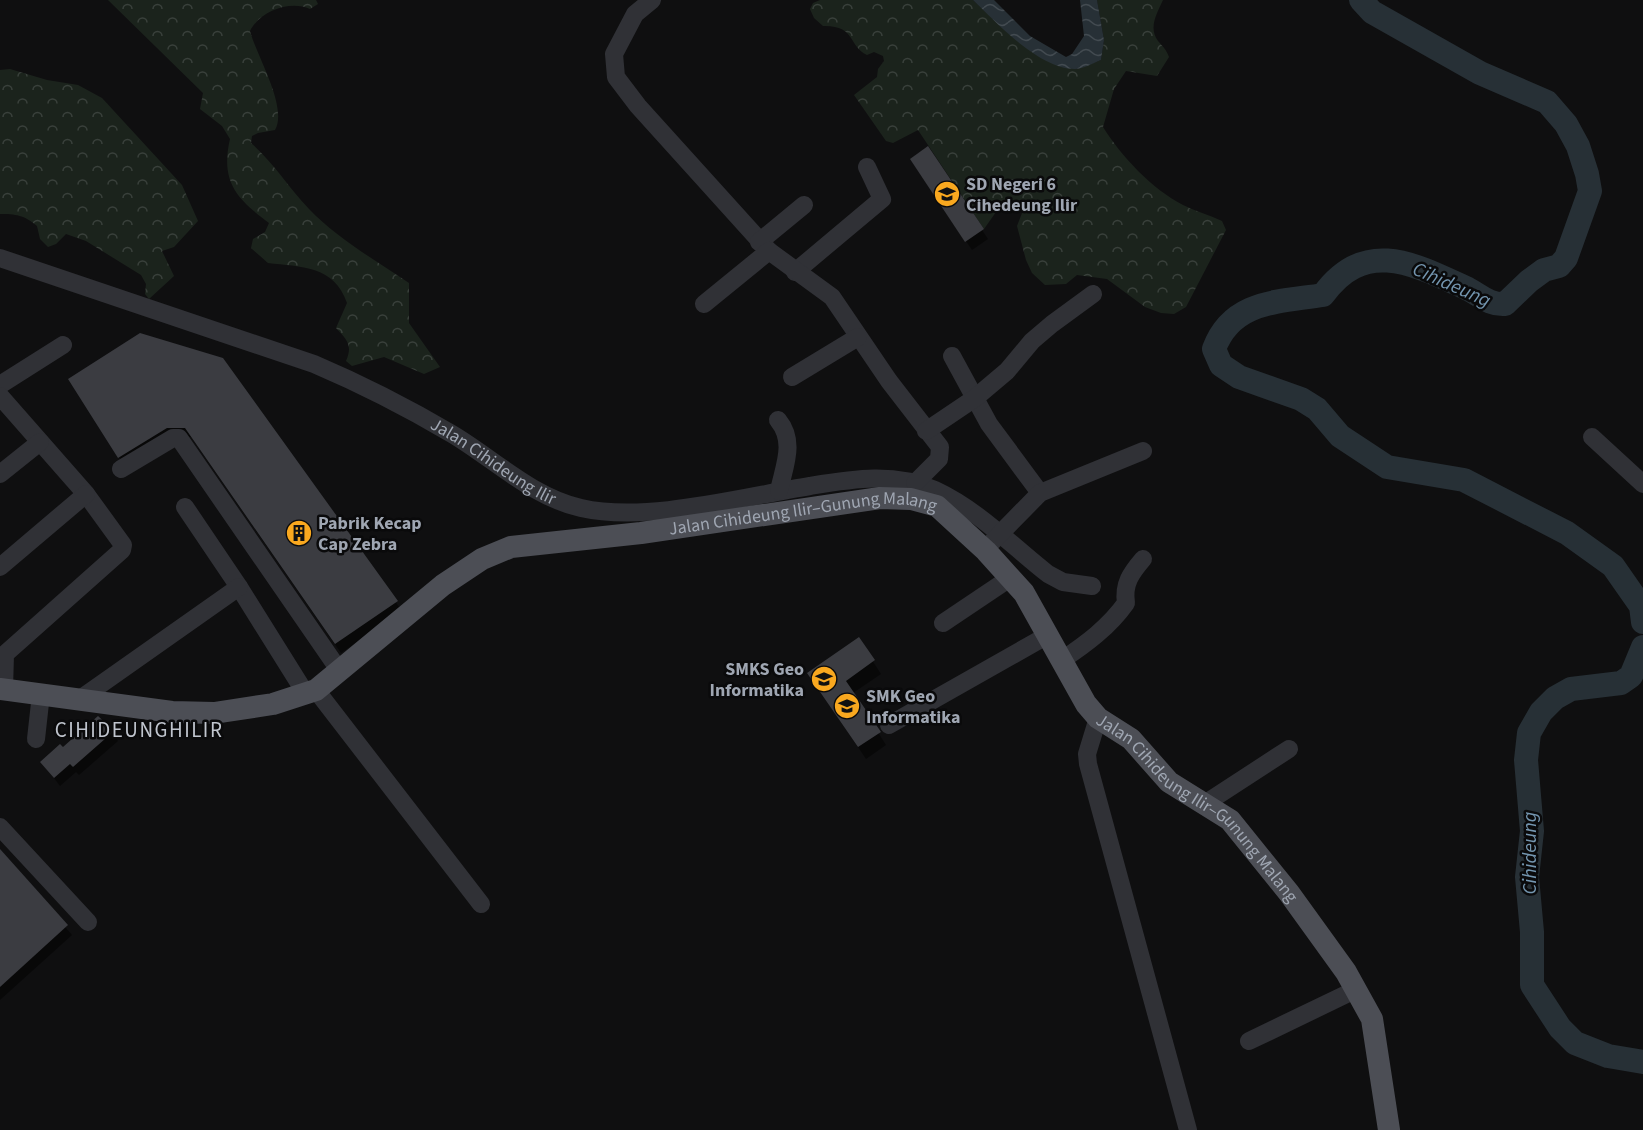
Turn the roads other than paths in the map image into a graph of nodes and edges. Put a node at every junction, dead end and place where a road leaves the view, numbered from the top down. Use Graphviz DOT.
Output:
graph roads {
  1 [pos="652,0"];
  2 [pos="867,167"];
  3 [pos="804,205"];
  4 [pos="764,247"];
  5 [pos="0,258"];
  6 [pos="795,272"];
  7 [pos="1093,294"];
  8 [pos="704,304"];
  9 [pos="858,337"];
  10 [pos="63,345"];
  11 [pos="952,356"];
  12 [pos="792,377"];
  13 [pos="0,385"];
  14 [pos="0,396"];
  15 [pos="975,398"];
  16 [pos="778,420"];
  17 [pos="926,431"];
  18 [pos="1592,437"];
  19 [pos="40,442"];
  20 [pos="1143,451"];
  21 [pos="121,469"];
  22 [pos="0,474"];
  23 [pos="915,483"];
  24 [pos="1643,484"];
  25 [pos="779,491"];
  26 [pos="1040,493"];
  27 [pos="86,494"];
  28 [pos="185,507"];
  29 [pos="590,510"];
  30 [pos="592,538"];
  31 [pos="992,541"];
  32 [pos="1143,559"];
  33 [pos="0,567"];
  34 [pos="1010,578"];
  35 [pos="1092,586"];
  36 [pos="239,587"];
  37 [pos="943,623"];
  38 [pos="1048,635"];
  39 [pos="2,655"];
  40 [pos="1062,660"];
  41 [pos="339,670"];
  42 [pos="2,689"];
  43 [pos="310,690"];
  44 [pos="41,694"];
  45 [pos="80,699"];
  46 [pos="1096,724"];
  47 [pos="889,725"];
  48 [pos="36,739"];
  49 [pos="1289,749"];
  50 [pos="1206,803"];
  51 [pos="0,829"];
  52 [pos="481,904"];
  53 [pos="88,922"];
  54 [pos="1358,989"];
  55 [pos="1249,1041"];
  56 [pos="1188,1130"];
  57 [pos="1389,1130"];
  1 -- 4 [label="street"];
  2 -- 6 [label="street"];
  3 -- 4 [label="street"];
  4 -- 6 [label="street"];
  4 -- 8 [label="street"];
  5 -- 29 [label="street, Jalan Cihideung Ilir"];
  6 -- 9 [label="street"];
  7 -- 15 [label="street"];
  9 -- 12 [label="street"];
  9 -- 17 [label="street"];
  10 -- 13 [label="street"];
  11 -- 15 [label="street"];
  14 -- 19 [label="street"];
  15 -- 17 [label="street"];
  15 -- 26 [label="street"];
  16 -- 25 [label="street"];
  17 -- 23 [label="street"];
  18 -- 24 [label="street"];
  19 -- 22 [label="street"];
  19 -- 27 [label="street"];
  20 -- 26 [label="street"];
  21 -- 41 [label="street"];
  23 -- 25 [label="street, Jalan Cihideung Ilir"];
  23 -- 31 [label="street, Jalan Cihideung Ilir"];
  25 -- 29 [label="street, Jalan Cihideung Ilir"];
  26 -- 31 [label="street"];
  27 -- 33 [label="street"];
  27 -- 39 [label="street"];
  28 -- 36 [label="street"];
  29 -- 30 [label="street"];
  30 -- 31 [label="main road, Jalan Cihideung Ilir–Gunung Malang"];
  30 -- 41 [label="main road, Jalan Cihideung Ilir–Gunung Malang"];
  31 -- 34 [label="main road, Jalan Cihideung Ilir–Gunung Malang"];
  31 -- 35 [label="street, Jalan Cihideung Ilir"];
  32 -- 40 [label="street"];
  34 -- 37 [label="street"];
  34 -- 38 [label="main road, Jalan Cihideung Ilir–Gunung Malang"];
  36 -- 43 [label="street"];
  36 -- 45 [label="street"];
  38 -- 40 [label="main road, Jalan Cihideung Ilir–Gunung Malang"];
  38 -- 47 [label="street"];
  39 -- 42 [label="street"];
  40 -- 46 [label="main road, Jalan Cihideung Ilir–Gunung Malang"];
  41 -- 43 [label="main road, Jalan Cihideung Ilir–Gunung Malang"];
  42 -- 44 [label="main road, Jalan Cihideung Ilir–Gunung Malang"];
  43 -- 45 [label="main road, Jalan Cihideung Ilir–Gunung Malang"];
  43 -- 52 [label="street"];
  44 -- 45 [label="main road, Jalan Cihideung Ilir–Gunung Malang"];
  44 -- 48 [label="street"];
  46 -- 50 [label="main road, Jalan Cihideung Ilir–Gunung Malang"];
  46 -- 56 [label="street"];
  49 -- 50 [label="street"];
  50 -- 54 [label="main road, Jalan Cihideung Ilir–Gunung Malang"];
  51 -- 53 [label="street"];
  54 -- 55 [label="street"];
  54 -- 57 [label="main road, Jalan Cihideung Ilir–Gunung Malang"];
}
